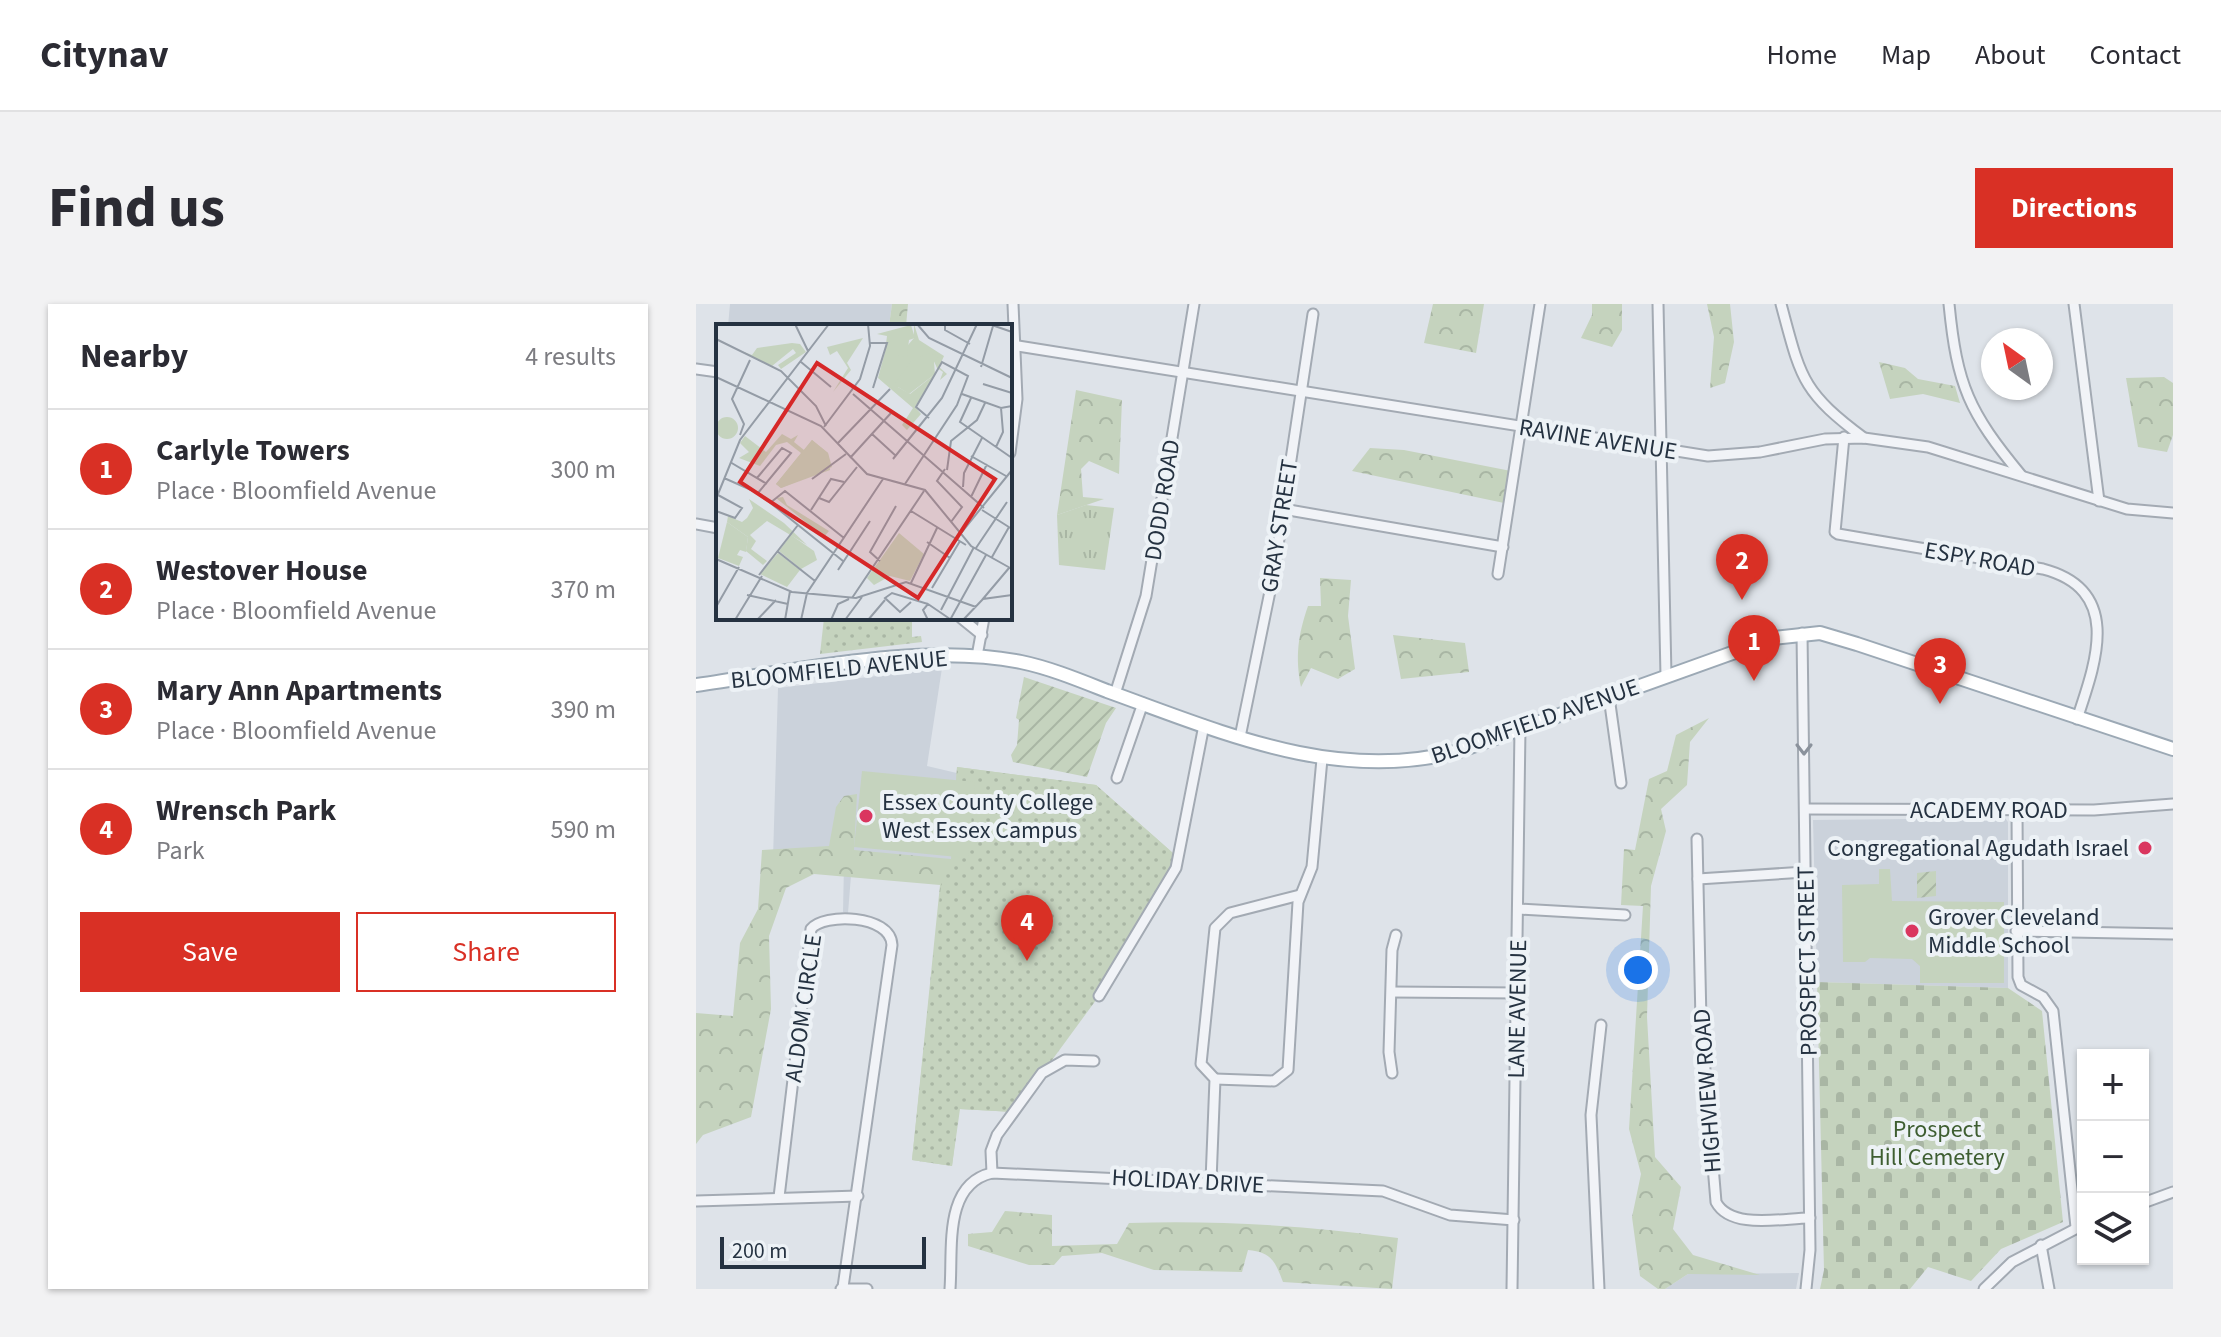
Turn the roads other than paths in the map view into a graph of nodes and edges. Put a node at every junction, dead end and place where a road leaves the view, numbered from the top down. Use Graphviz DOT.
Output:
graph roads {
  1 [pos="1013,304"];
  2 [pos="1194,304"];
  3 [pos="1540,304"];
  4 [pos="1658,304"];
  5 [pos="1781,304"];
  6 [pos="1949,304"];
  7 [pos="2074,304"];
  8 [pos="1313,314"];
  9 [pos="1018,346"];
  10 [pos="696,369"];
  11 [pos="1183,371"];
  12 [pos="716,372"];
  13 [pos="1300,391"];
  14 [pos="1520,426"];
  15 [pos="1844,437"];
  16 [pos="1012,438"];
  17 [pos="1864,438"];
  18 [pos="1660,449"];
  19 [pos="2021,475"];
  20 [pos="2099,501"];
  21 [pos="1283,509"];
  22 [pos="2173,513"];
  23 [pos="696,524"];
  24 [pos="716,528"];
  25 [pos="1503,547"];
  26 [pos="1498,574"];
  27 [pos="963,620"];
  28 [pos="984,620"];
  29 [pos="1802,633"];
  30 [pos="982,635"];
  31 [pos="977,656"];
  32 [pos="1666,676"];
  33 [pos="696,685"];
  34 [pos="1115,694"];
  35 [pos="1609,697"];
  36 [pos="1143,703"];
  37 [pos="2077,719"];
  38 [pos="1204,725"];
  39 [pos="1520,729"];
  40 [pos="1240,737"];
  41 [pos="2173,749"];
  42 [pos="1322,759"];
  43 [pos="1117,778"];
  44 [pos="1621,783"];
  45 [pos="2173,804"];
  46 [pos="1805,809"];
  47 [pos="2017,810"];
  48 [pos="1697,839"];
  49 [pos="1805,872"];
  50 [pos="1698,879"];
  51 [pos="1300,895"];
  52 [pos="1519,909"];
  53 [pos="1625,915"];
  54 [pos="2016,931"];
  55 [pos="2173,934"];
  56 [pos="1396,935"];
  57 [pos="1392,992"];
  58 [pos="1518,993"];
  59 [pos="1099,996"];
  60 [pos="1601,1025"];
  61 [pos="1094,1061"];
  62 [pos="1392,1073"];
  63 [pos="1215,1079"];
  64 [pos="992,1173"];
  65 [pos="1211,1181"];
  66 [pos="2173,1192"];
  67 [pos="858,1196"];
  68 [pos="779,1197"];
  69 [pos="696,1201"];
  70 [pos="2149,1201"];
  71 [pos="2077,1202"];
  72 [pos="1810,1218"];
  73 [pos="1514,1220"];
  74 [pos="2077,1227"];
  75 [pos="2041,1245"];
  76 [pos="842,1288"];
  77 [pos="867,1289"];
  78 [pos="950,1289"];
  79 [pos="1512,1289"];
  80 [pos="1599,1289"];
  81 [pos="1806,1289"];
  82 [pos="1984,1289"];
  83 [pos="2049,1289"];
  1 -- 9 [label="street"];
  2 -- 11 [label="street, DODD ROAD"];
  3 -- 14 [label="street"];
  4 -- 18 [label="street"];
  5 -- 17 [label="street"];
  6 -- 19 [label="street"];
  7 -- 20 [label="street"];
  8 -- 13 [label="street, GRAY STREET"];
  9 -- 11 [label="street, RAVINE AVENUE"];
  9 -- 16 [label="street"];
  10 -- 12 [label="street"];
  11 -- 13 [label="street, RAVINE AVENUE"];
  11 -- 34 [label="street, DODD ROAD"];
  13 -- 14 [label="street, RAVINE AVENUE"];
  13 -- 21 [label="street, GRAY STREET"];
  14 -- 18 [label="street, RAVINE AVENUE"];
  14 -- 25 [label="street"];
  15 -- 17 [label="street, RAVINE AVENUE"];
  15 -- 18 [label="street, RAVINE AVENUE"];
  15 -- 37 [label="street, ESPY ROAD"];
  17 -- 19 [label="street, RAVINE AVENUE"];
  18 -- 32 [label="street"];
  19 -- 20 [label="street, RAVINE AVENUE"];
  20 -- 22 [label="street, RAVINE AVENUE"];
  21 -- 25 [label="street"];
  21 -- 40 [label="street, GRAY STREET"];
  23 -- 24 [label="street"];
  25 -- 26 [label="street"];
  27 -- 30 [label="street"];
  28 -- 30 [label="street"];
  29 -- 32 [label="main road, BLOOMFIELD AVENUE"];
  29 -- 37 [label="main road, BLOOMFIELD AVENUE"];
  29 -- 46 [label="street, PROSPECT STREET, one-way"];
  30 -- 31 [label="street"];
  31 -- 33 [label="main road, BLOOMFIELD AVENUE"];
  31 -- 34 [label="main road, BLOOMFIELD AVENUE"];
  32 -- 35 [label="main road, BLOOMFIELD AVENUE"];
  34 -- 36 [label="main road, BLOOMFIELD AVENUE"];
  35 -- 39 [label="main road, BLOOMFIELD AVENUE"];
  35 -- 44 [label="street"];
  36 -- 38 [label="main road, BLOOMFIELD AVENUE"];
  36 -- 43 [label="street"];
  37 -- 41 [label="main road, BLOOMFIELD AVENUE"];
  38 -- 40 [label="main road, BLOOMFIELD AVENUE"];
  38 -- 59 [label="street"];
  39 -- 42 [label="main road, BLOOMFIELD AVENUE"];
  39 -- 52 [label="street, LANE AVENUE"];
  40 -- 42 [label="main road, BLOOMFIELD AVENUE"];
  42 -- 51 [label="street"];
  45 -- 47 [label="street, ACADEMY ROAD"];
  46 -- 47 [label="street, ACADEMY ROAD"];
  46 -- 49 [label="street, PROSPECT STREET"];
  47 -- 54 [label="street"];
  48 -- 50 [label="street, HIGHVIEW ROAD"];
  49 -- 50 [label="street"];
  49 -- 72 [label="street, PROSPECT STREET"];
  50 -- 72 [label="street, HIGHVIEW ROAD"];
  51 -- 63 [label="street"];
  51 -- 63 [label="street"];
  52 -- 53 [label="street"];
  52 -- 58 [label="street, LANE AVENUE"];
  54 -- 55 [label="street"];
  54 -- 71 [label="street"];
  56 -- 57 [label="street"];
  57 -- 58 [label="street"];
  57 -- 62 [label="street"];
  58 -- 73 [label="street, LANE AVENUE"];
  60 -- 80 [label="street"];
  61 -- 64 [label="street"];
  63 -- 65 [label="street"];
  64 -- 65 [label="street, HOLIDAY DRIVE"];
  64 -- 78 [label="street"];
  65 -- 73 [label="street, HOLIDAY DRIVE"];
  66 -- 70 [label="street"];
  67 -- 68 [label="street"];
  67 -- 68 [label="street, ALDOM CIRCLE"];
  67 -- 76 [label="street"];
  68 -- 69 [label="street"];
  72 -- 81 [label="street, PROSPECT STREET"];
  73 -- 79 [label="street, LANE AVENUE"];
  74 -- 75 [label="street"];
  75 -- 82 [label="street"];
  75 -- 83 [label="street"];
  76 -- 77 [label="street"];
}
